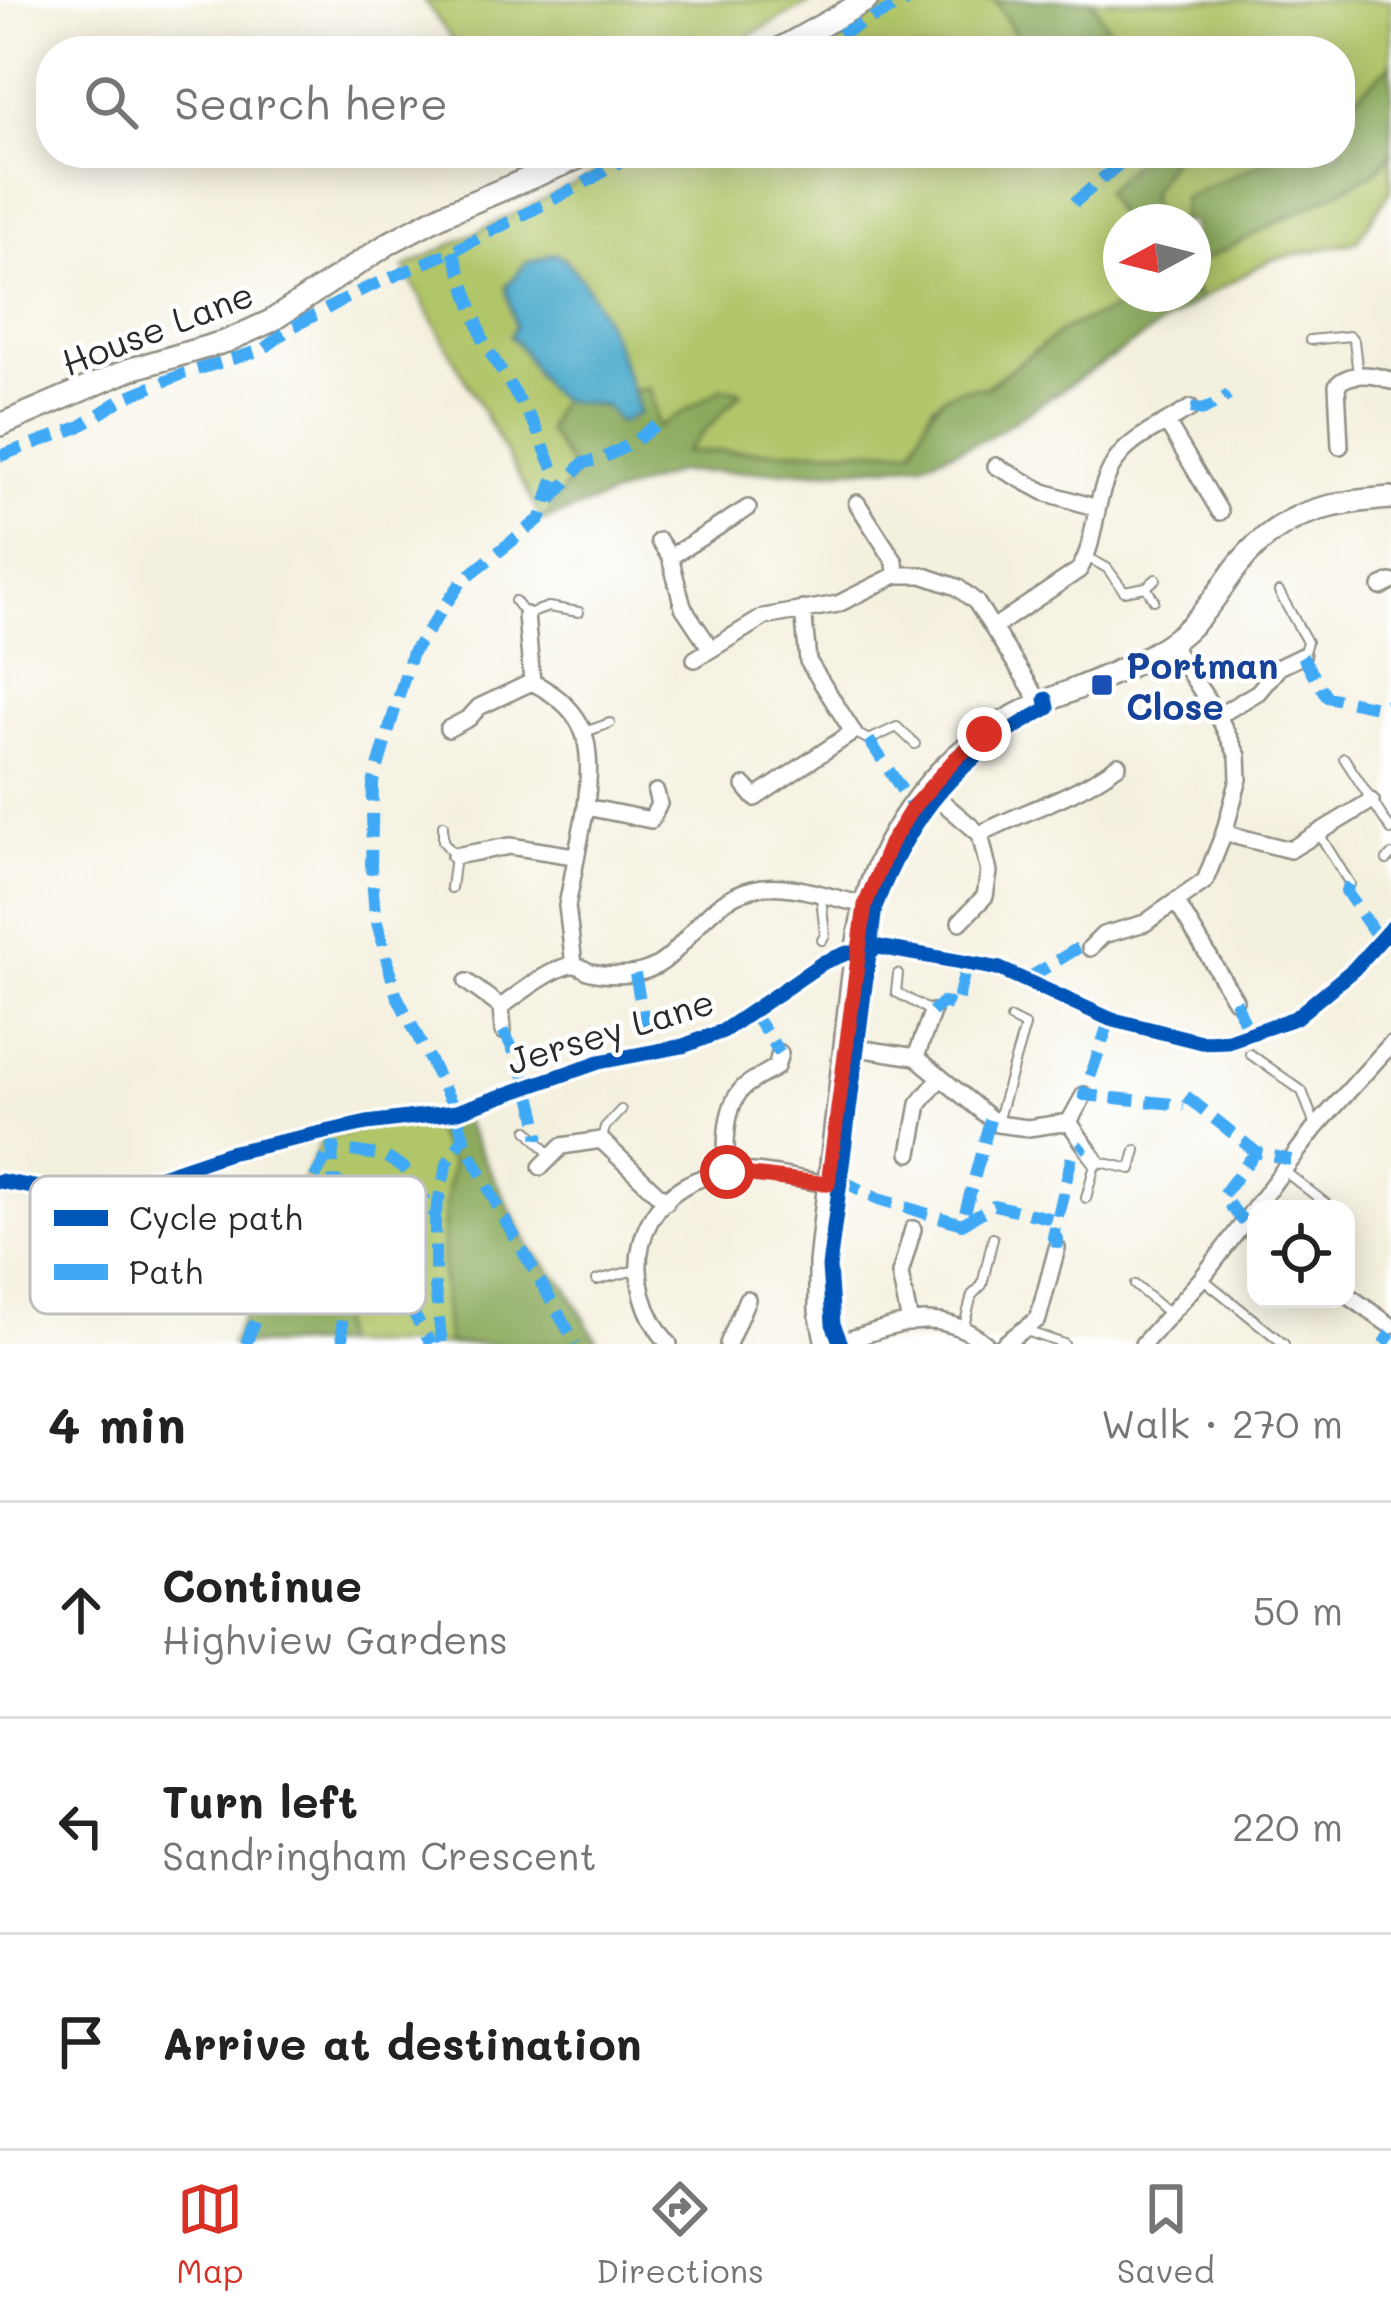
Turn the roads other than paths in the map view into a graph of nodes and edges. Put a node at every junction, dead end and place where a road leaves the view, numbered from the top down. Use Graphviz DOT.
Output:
graph roads {
  1 [pos="867,0"];
  2 [pos="803,36"];
  3 [pos="554,168"];
  4 [pos="1310,340"];
  5 [pos="1358,375"];
  6 [pos="1391,381"];
  7 [pos="1191,408"];
  8 [pos="1167,423"];
  9 [pos="0,425"];
  10 [pos="1340,446"];
  11 [pos="996,466"];
  12 [pos="1391,498"];
  13 [pos="857,502"];
  14 [pos="748,508"];
  15 [pos="1097,508"];
  16 [pos="1220,512"];
  17 [pos="659,542"];
  18 [pos="1088,556"];
  19 [pos="670,557"];
  20 [pos="896,575"];
  21 [pos="1156,579"];
  22 [pos="1146,587"];
  23 [pos="1279,592"];
  24 [pos="1154,600"];
  25 [pos="514,601"];
  26 [pos="802,609"];
  27 [pos="579,612"];
  28 [pos="526,615"];
  29 [pos="993,628"];
  30 [pos="1170,643"];
  31 [pos="711,650"];
  32 [pos="1302,656"];
  33 [pos="695,659"];
  34 [pos="532,682"];
  35 [pos="1040,702"];
  36 [pos="1218,716"];
  37 [pos="610,723"];
  38 [pos="448,729"];
  39 [pos="853,732"];
  40 [pos="585,733"];
  41 [pos="915,744"];
  42 [pos="1344,758"];
  43 [pos="1118,765"];
  44 [pos="745,786"];
  45 [pos="927,789"];
  46 [pos="656,792"];
  47 [pos="1371,801"];
  48 [pos="586,808"];
  49 [pos="443,825"];
  50 [pos="1391,830"];
  51 [pos="1224,833"];
  52 [pos="980,834"];
  53 [pos="1319,834"];
  54 [pos="455,856"];
  55 [pos="574,856"];
  56 [pos="1350,884"];
  57 [pos="451,888"];
  58 [pos="821,896"];
  59 [pos="1177,903"];
  60 [pos="865,905"];
  61 [pos="959,922"];
  62 [pos="822,940"];
  63 [pos="1090,948"];
  64 [pos="574,965"];
  65 [pos="898,974"];
  66 [pos="467,982"];
  67 [pos="1235,1000"];
  68 [pos="501,1006"];
  69 [pos="932,1012"];
  70 [pos="1011,1019"];
  71 [pos="502,1031"];
  72 [pos="1391,1044"];
  73 [pos="845,1046"];
  74 [pos="780,1052"];
  75 [pos="1250,1054"];
  76 [pos="916,1057"];
  77 [pos="940,1078"];
  78 [pos="1084,1095"];
  79 [pos="621,1110"];
  80 [pos="1069,1123"];
  81 [pos="997,1124"];
  82 [pos="1316,1127"];
  83 [pos="528,1130"];
  84 [pos="602,1140"];
  85 [pos="1136,1150"];
  86 [pos="910,1153"];
  87 [pos="546,1161"];
  88 [pos="1096,1161"];
  89 [pos="1283,1170"];
  90 [pos="727,1172"];
  91 [pos="828,1184"];
  92 [pos="1086,1198"];
  93 [pos="1321,1200"];
  94 [pos="666,1202"];
  95 [pos="914,1229"];
  96 [pos="993,1238"];
  97 [pos="1058,1248"];
  98 [pos="636,1270"];
  99 [pos="1202,1278"];
  100 [pos="597,1280"];
  101 [pos="1135,1285"];
  102 [pos="747,1300"];
  103 [pos="1355,1300"];
  104 [pos="1169,1314"];
  105 [pos="910,1323"];
  106 [pos="964,1326"];
  107 [pos="1391,1326"];
  108 [pos="1026,1331"];
  109 [pos="669,1344"];
  110 [pos="728,1344"];
  111 [pos="830,1344"];
  112 [pos="986,1344"];
  113 [pos="1004,1344"];
  114 [pos="1064,1344"];
  115 [pos="1143,1344"];
  116 [pos="1284,1344"];
  1 -- 2 [label="street"];
  3 -- 9 [label="street, House Lane"];
  4 -- 5 [label="lane"];
  5 -- 6 [label="street"];
  5 -- 10 [label="street"];
  7 -- 8 [label="street"];
  8 -- 15 [label="street"];
  8 -- 16 [label="street"];
  11 -- 15 [label="street"];
  12 -- 30 [label="street"];
  13 -- 20 [label="street"];
  14 -- 19 [label="street"];
  15 -- 18 [label="street"];
  17 -- 19 [label="street"];
  18 -- 22 [label="lane"];
  18 -- 29 [label="street"];
  19 -- 31 [label="street"];
  20 -- 26 [label="street"];
  20 -- 29 [label="street"];
  21 -- 22 [label="lane"];
  22 -- 24 [label="lane"];
  23 -- 32 [label="lane"];
  25 -- 28 [label="lane"];
  26 -- 31 [label="street"];
  26 -- 39 [label="street"];
  27 -- 28 [label="lane"];
  28 -- 34 [label="street"];
  29 -- 35 [label="street"];
  30 -- 35 [label="street"];
  30 -- 36 [label="street"];
  31 -- 33 [label="street"];
  32 -- 36 [label="street"];
  34 -- 38 [label="street"];
  34 -- 40 [label="street"];
  35 -- 45 [label="street"];
  36 -- 51 [label="street"];
  37 -- 40 [label="lane"];
  39 -- 41 [label="lane"];
  39 -- 44 [label="street"];
  40 -- 48 [label="street"];
  42 -- 47 [label="lane"];
  43 -- 52 [label="street"];
  45 -- 52 [label="street"];
  45 -- 60 [label="street"];
  46 -- 48 [label="street"];
  47 -- 50 [label="lane"];
  47 -- 53 [label="street"];
  48 -- 55 [label="street"];
  49 -- 54 [label="lane"];
  51 -- 53 [label="street"];
  51 -- 59 [label="street"];
  52 -- 61 [label="street"];
  53 -- 56 [label="lane"];
  54 -- 55 [label="street"];
  54 -- 57 [label="lane"];
  55 -- 64 [label="street"];
  58 -- 60 [label="street"];
  58 -- 62 [label="lane"];
  58 -- 64 [label="street"];
  59 -- 63 [label="street"];
  59 -- 67 [label="street"];
  60 -- 73 [label="street"];
  64 -- 68 [label="street"];
  65 -- 69 [label="lane"];
  66 -- 68 [label="street"];
  68 -- 71 [label="street"];
  69 -- 76 [label="street"];
  70 -- 81 [label="lane"];
  72 -- 82 [label="street"];
  73 -- 76 [label="street"];
  73 -- 91 [label="street"];
  74 -- 90 [label="street"];
  75 -- 82 [label="lane"];
  76 -- 77 [label="street"];
  77 -- 81 [label="street"];
  77 -- 86 [label="street"];
  78 -- 80 [label="street"];
  79 -- 84 [label="lane"];
  80 -- 81 [label="street"];
  80 -- 88 [label="street"];
  82 -- 89 [label="street"];
  83 -- 87 [label="lane"];
  84 -- 87 [label="street"];
  84 -- 94 [label="street"];
  85 -- 88 [label="lane"];
  88 -- 92 [label="lane"];
  89 -- 93 [label="lane"];
  89 -- 99 [label="street"];
  90 -- 91 [label="street"];
  90 -- 94 [label="street"];
  91 -- 111 [label="street"];
  94 -- 98 [label="street"];
  95 -- 105 [label="street"];
  96 -- 106 [label="lane"];
  97 -- 108 [label="street"];
  98 -- 100 [label="lane"];
  98 -- 109 [label="street"];
  99 -- 104 [label="street"];
  99 -- 116 [label="lane"];
  101 -- 104 [label="lane"];
  102 -- 110 [label="street"];
  103 -- 107 [label="street"];
  104 -- 115 [label="street"];
  105 -- 106 [label="street"];
  105 -- 111 [label="street"];
  106 -- 112 [label="street"];
  108 -- 113 [label="street"];
  108 -- 114 [label="lane"];
}
